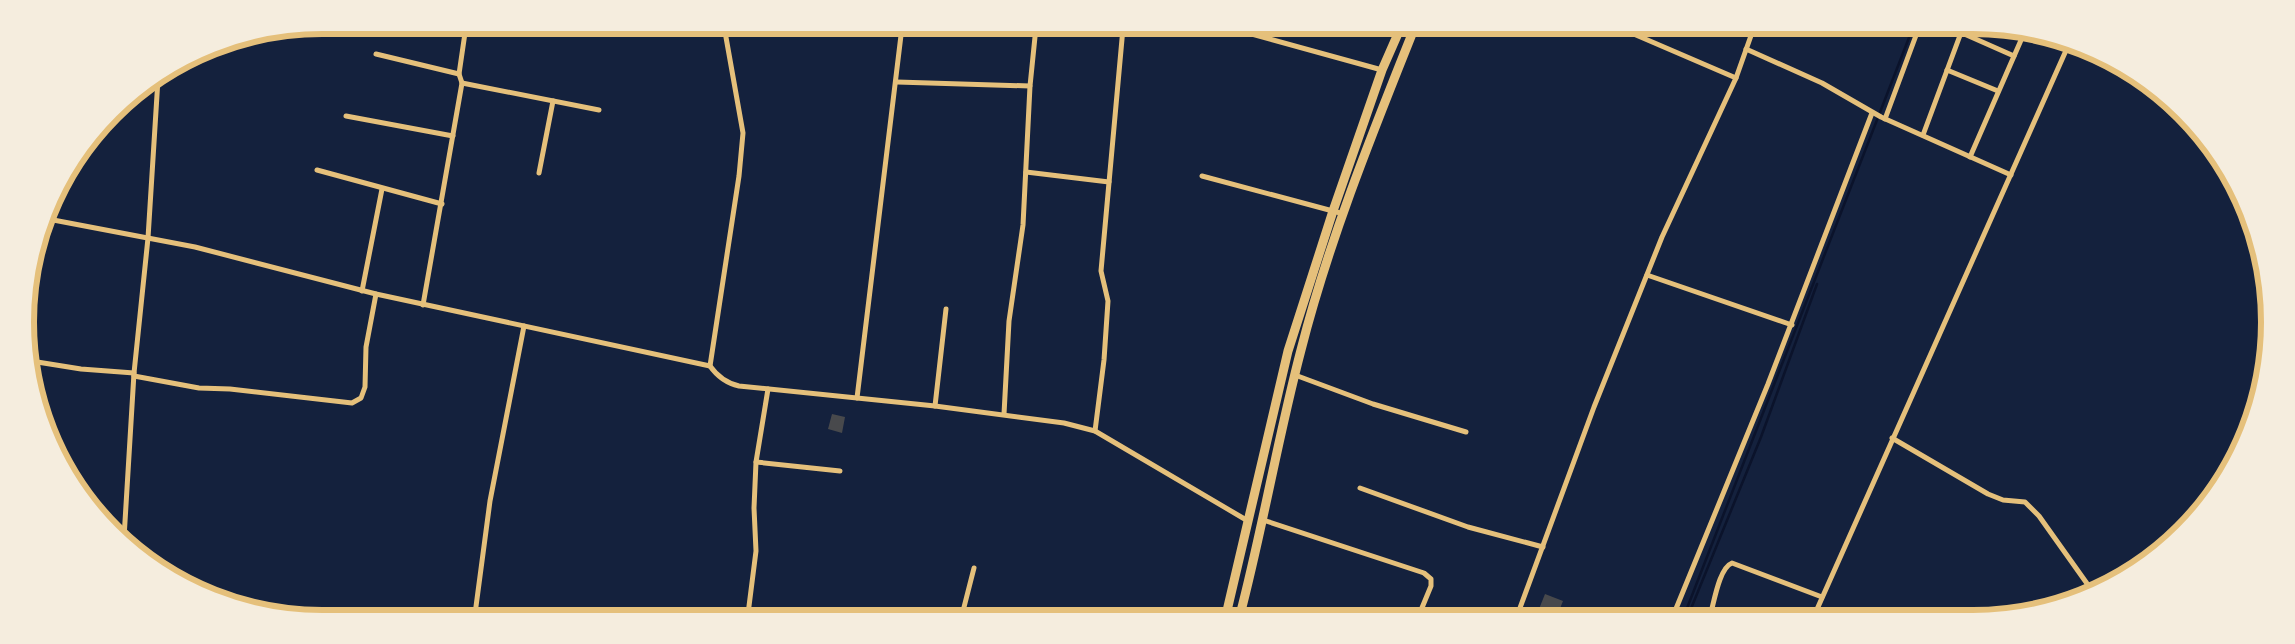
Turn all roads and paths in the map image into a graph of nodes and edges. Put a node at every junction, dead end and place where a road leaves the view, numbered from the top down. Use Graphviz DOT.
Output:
graph roads {
  1 [pos="465,34"];
  2 [pos="725,34"];
  3 [pos="901,34"];
  4 [pos="1035,34"];
  5 [pos="1122,34"];
  6 [pos="1252,34"];
  7 [pos="1398,34"];
  8 [pos="1412,34"];
  9 [pos="1634,34"];
  10 [pos="1752,34"];
  11 [pos="1916,34"];
  12 [pos="1961,34"];
  13 [pos="1966,34"];
  14 [pos="2022,38"];
  15 [pos="1746,49"];
  16 [pos="2067,49"];
  17 [pos="376,54"];
  18 [pos="2014,56"];
  19 [pos="1382,70"];
  20 [pos="1947,70"];
  21 [pos="459,74"];
  22 [pos="1736,78"];
  23 [pos="897,82"];
  24 [pos="462,83"];
  25 [pos="158,85"];
  26 [pos="1030,86"];
  27 [pos="1998,91"];
  28 [pos="553,101"];
  29 [pos="599,110"];
  30 [pos="346,116"];
  31 [pos="1879,116"];
  32 [pos="453,136"];
  33 [pos="1923,136"];
  34 [pos="1970,157"];
  35 [pos="317,170"];
  36 [pos="1026,172"];
  37 [pos="539,173"];
  38 [pos="2011,175"];
  39 [pos="1202,176"];
  40 [pos="1109,182"];
  41 [pos="382,189"];
  42 [pos="442,204"];
  43 [pos="1333,210"];
  44 [pos="1344,214"];
  45 [pos="53,220"];
  46 [pos="148,238"];
  47 [pos="1648,275"];
  48 [pos="362,291"];
  49 [pos="376,294"];
  50 [pos="423,304"];
  51 [pos="946,310"];
  52 [pos="1792,324"];
  53 [pos="524,326"];
  54 [pos="36,362"];
  55 [pos="710,366"];
  56 [pos="132,374"];
  57 [pos="1295,375"];
  58 [pos="768,389"];
  59 [pos="857,398"];
  60 [pos="935,406"];
  61 [pos="1004,414"];
  62 [pos="1095,431"];
  63 [pos="1466,432"];
  64 [pos="1892,438"];
  65 [pos="756,462"];
  66 [pos="840,472"];
  67 [pos="1360,488"];
  68 [pos="1263,520"];
  69 [pos="1249,522"];
  70 [pos="124,532"];
  71 [pos="1543,547"];
  72 [pos="974,568"];
  73 [pos="2089,586"];
  74 [pos="1822,597"];
  75 [pos="476,610"];
  76 [pos="749,610"];
  77 [pos="963,610"];
  78 [pos="1227,610"];
  79 [pos="1241,610"];
  80 [pos="1421,610"];
  81 [pos="1519,610"];
  82 [pos="1675,610"];
  83 [pos="1712,610"];
  84 [pos="1817,610"];
  1 -- 21 [label="street"];
  2 -- 55 [label="street"];
  3 -- 23 [label="street"];
  4 -- 26 [label="street"];
  5 -- 40 [label="street"];
  6 -- 19 [label="street"];
  7 -- 19 [label="highway"];
  8 -- 44 [label="highway"];
  9 -- 22 [label="street"];
  10 -- 15 [label="street"];
  11 -- 31 [label="street"];
  12 -- 20 [label="street"];
  13 -- 18 [label="street"];
  14 -- 18 [label="street"];
  15 -- 22 [label="street"];
  15 -- 31 [label="street"];
  16 -- 38 [label="street"];
  17 -- 21 [label="street"];
  18 -- 27 [label="street"];
  19 -- 43 [label="highway"];
  20 -- 27 [label="street"];
  20 -- 33 [label="street"];
  21 -- 24 [label="street"];
  22 -- 47 [label="street"];
  23 -- 26 [label="street"];
  23 -- 59 [label="street"];
  24 -- 28 [label="street"];
  24 -- 32 [label="street"];
  25 -- 46 [label="street"];
  26 -- 36 [label="street"];
  27 -- 34 [label="street"];
  28 -- 29 [label="street"];
  28 -- 37 [label="street"];
  30 -- 32 [label="street"];
  31 -- 33 [label="street"];
  31 -- 52 [label="street"];
  32 -- 42 [label="street"];
  33 -- 34 [label="street"];
  34 -- 38 [label="street"];
  35 -- 41 [label="street"];
  36 -- 40 [label="street"];
  36 -- 61 [label="street"];
  38 -- 64 [label="street"];
  39 -- 43 [label="street"];
  40 -- 62 [label="street"];
  41 -- 42 [label="street"];
  41 -- 48 [label="street"];
  42 -- 50 [label="street"];
  43 -- 44 [label="street"];
  43 -- 69 [label="highway"];
  44 -- 57 [label="highway"];
  45 -- 46 [label="street"];
  46 -- 48 [label="street"];
  46 -- 56 [label="street"];
  47 -- 52 [label="street"];
  47 -- 71 [label="street"];
  48 -- 49 [label="street"];
  49 -- 50 [label="street"];
  49 -- 56 [label="street"];
  50 -- 53 [label="street"];
  51 -- 60 [label="street"];
  52 -- 82 [label="street"];
  53 -- 55 [label="street"];
  53 -- 75 [label="street"];
  54 -- 56 [label="street"];
  55 -- 58 [label="street"];
  56 -- 70 [label="street"];
  57 -- 63 [label="street"];
  57 -- 68 [label="highway"];
  58 -- 59 [label="street"];
  58 -- 65 [label="street"];
  59 -- 60 [label="street"];
  60 -- 61 [label="street"];
  61 -- 62 [label="street"];
  62 -- 69 [label="street"];
  64 -- 73 [label="street"];
  64 -- 74 [label="street"];
  65 -- 66 [label="street"];
  65 -- 76 [label="street"];
  67 -- 71 [label="street"];
  68 -- 79 [label="highway"];
  68 -- 80 [label="street"];
  69 -- 78 [label="highway"];
  71 -- 81 [label="street"];
  72 -- 77 [label="street"];
  74 -- 83 [label="street"];
  74 -- 84 [label="street"];
}
